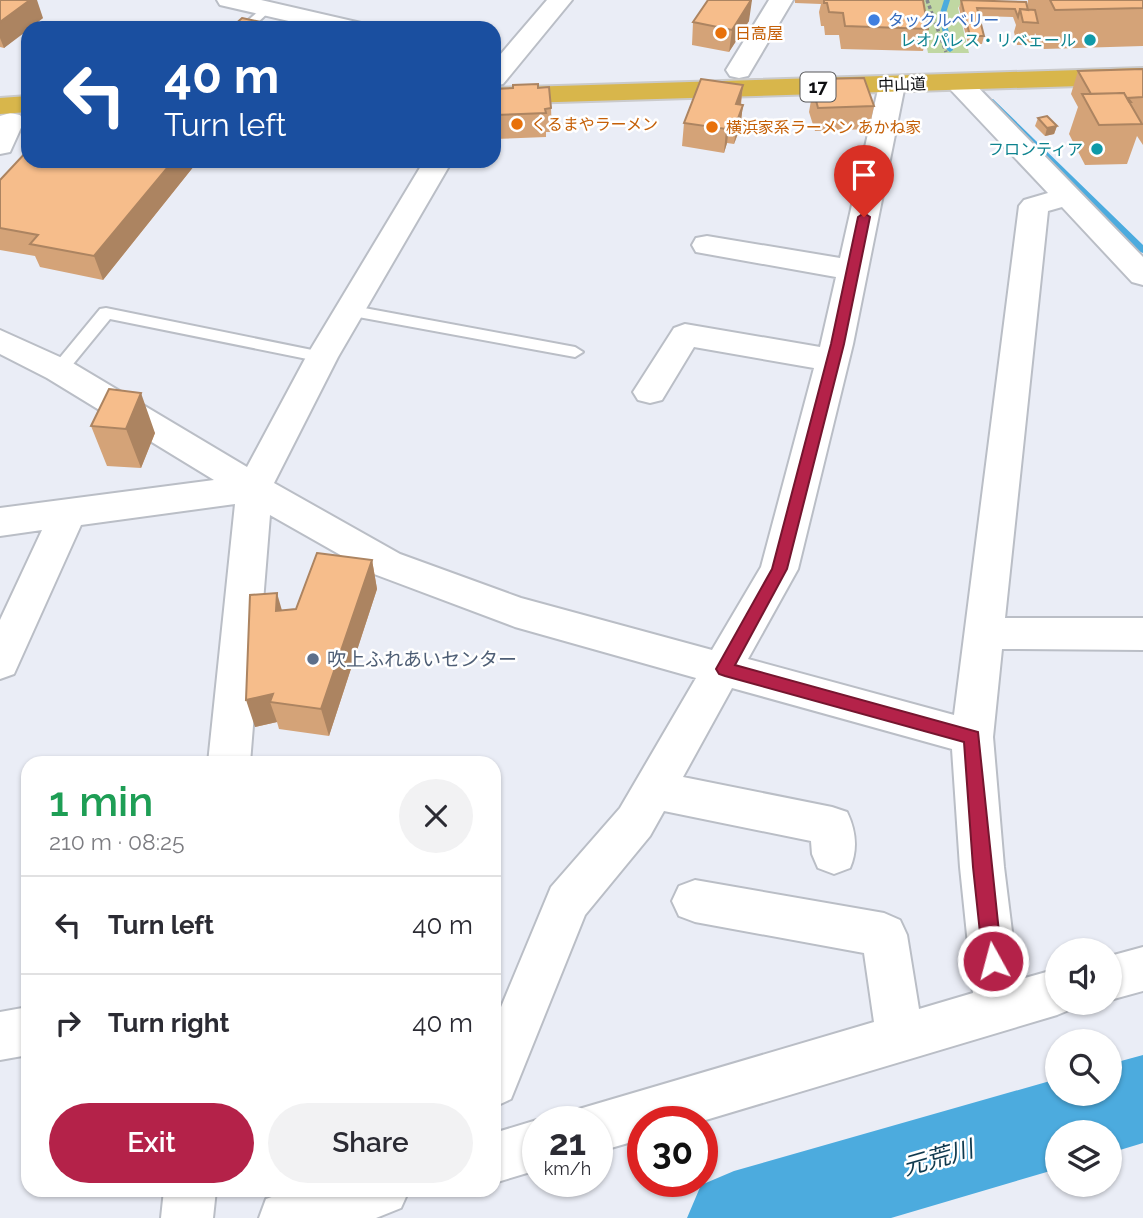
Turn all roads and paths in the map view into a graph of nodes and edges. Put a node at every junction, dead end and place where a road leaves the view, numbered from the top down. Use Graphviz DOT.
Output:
graph roads {
  1 [pos="229,0"];
  2 [pos="560,0"];
  3 [pos="781,0"];
  4 [pos="927,0"];
  5 [pos="272,4"];
  6 [pos="253,21"];
  7 [pos="329,21"];
  8 [pos="947,52"];
  9 [pos="1143,59"];
  10 [pos="501,65"];
  11 [pos="738,70"];
  12 [pos="501,71"];
  13 [pos="1143,76"];
  14 [pos="958,82"];
  15 [pos="892,85"];
  16 [pos="501,96"];
  17 [pos="434,168"];
  18 [pos="1068,196"];
  19 [pos="707,245"];
  20 [pos="853,270"];
  21 [pos="1143,275"];
  22 [pos="348,310"];
  23 [pos="0,341"];
  24 [pos="575,352"];
  25 [pos="322,357"];
  26 [pos="833,360"];
  27 [pos="59,370"];
  28 [pos="650,392"];
  29 [pos="254,488"];
  30 [pos="68,513"];
  31 [pos="0,522"];
  32 [pos="985,633"];
  33 [pos="1143,634"];
  34 [pos="0,663"];
  35 [pos="725,669"];
  36 [pos="972,737"];
  37 [pos="230,756"];
  38 [pos="654,790"];
  39 [pos="834,854"];
  40 [pos="695,901"];
  41 [pos="1143,969"];
  42 [pos="1122,975"];
  43 [pos="1045,995"];
  44 [pos="998,1007"];
  45 [pos="21,1032"];
  46 [pos="0,1035"];
  47 [pos="900,1037"];
  48 [pos="501,1065"];
  49 [pos="613,1122"];
  50 [pos="522,1150"];
  51 [pos="501,1156"];
  52 [pos="189,1197"];
  53 [pos="358,1197"];
  54 [pos="187,1218"];
  55 [pos="285,1218"];
  1 -- 5 [label="street"];
  2 -- 10 [label="street"];
  3 -- 11 [label="street"];
  4 -- 8 [label="path"];
  5 -- 6 [label="lane"];
  5 -- 7 [label="street"];
  9 -- 11 [label="highway, 中山道 / 17"];
  11 -- 12 [label="highway, 中山道 / 17"];
  13 -- 14 [label="highway, 中山道 / 17"];
  14 -- 15 [label="highway, 中山道 / 17"];
  14 -- 18 [label="street"];
  15 -- 16 [label="highway, 中山道 / 17"];
  15 -- 20 [label="street"];
  17 -- 22 [label="street"];
  18 -- 21 [label="street"];
  18 -- 32 [label="street"];
  19 -- 20 [label="street"];
  20 -- 26 [label="street"];
  22 -- 24 [label="lane"];
  22 -- 25 [label="street"];
  23 -- 27 [label="street"];
  25 -- 27 [label="lane"];
  25 -- 29 [label="street"];
  26 -- 28 [label="street"];
  26 -- 35 [label="street"];
  27 -- 29 [label="street"];
  29 -- 30 [label="street"];
  29 -- 35 [label="street"];
  29 -- 37 [label="street"];
  30 -- 31 [label="street"];
  30 -- 34 [label="street"];
  32 -- 33 [label="street"];
  32 -- 36 [label="street"];
  35 -- 36 [label="street"];
  35 -- 38 [label="street"];
  36 -- 44 [label="street"];
  38 -- 39 [label="street"];
  38 -- 48 [label="street"];
  40 -- 47 [label="street"];
  41 -- 42 [label="street"];
  43 -- 44 [label="street"];
  44 -- 47 [label="street"];
  45 -- 46 [label="street"];
  47 -- 49 [label="street"];
  50 -- 51 [label="street"];
  52 -- 54 [label="street"];
  53 -- 55 [label="street"];
}
